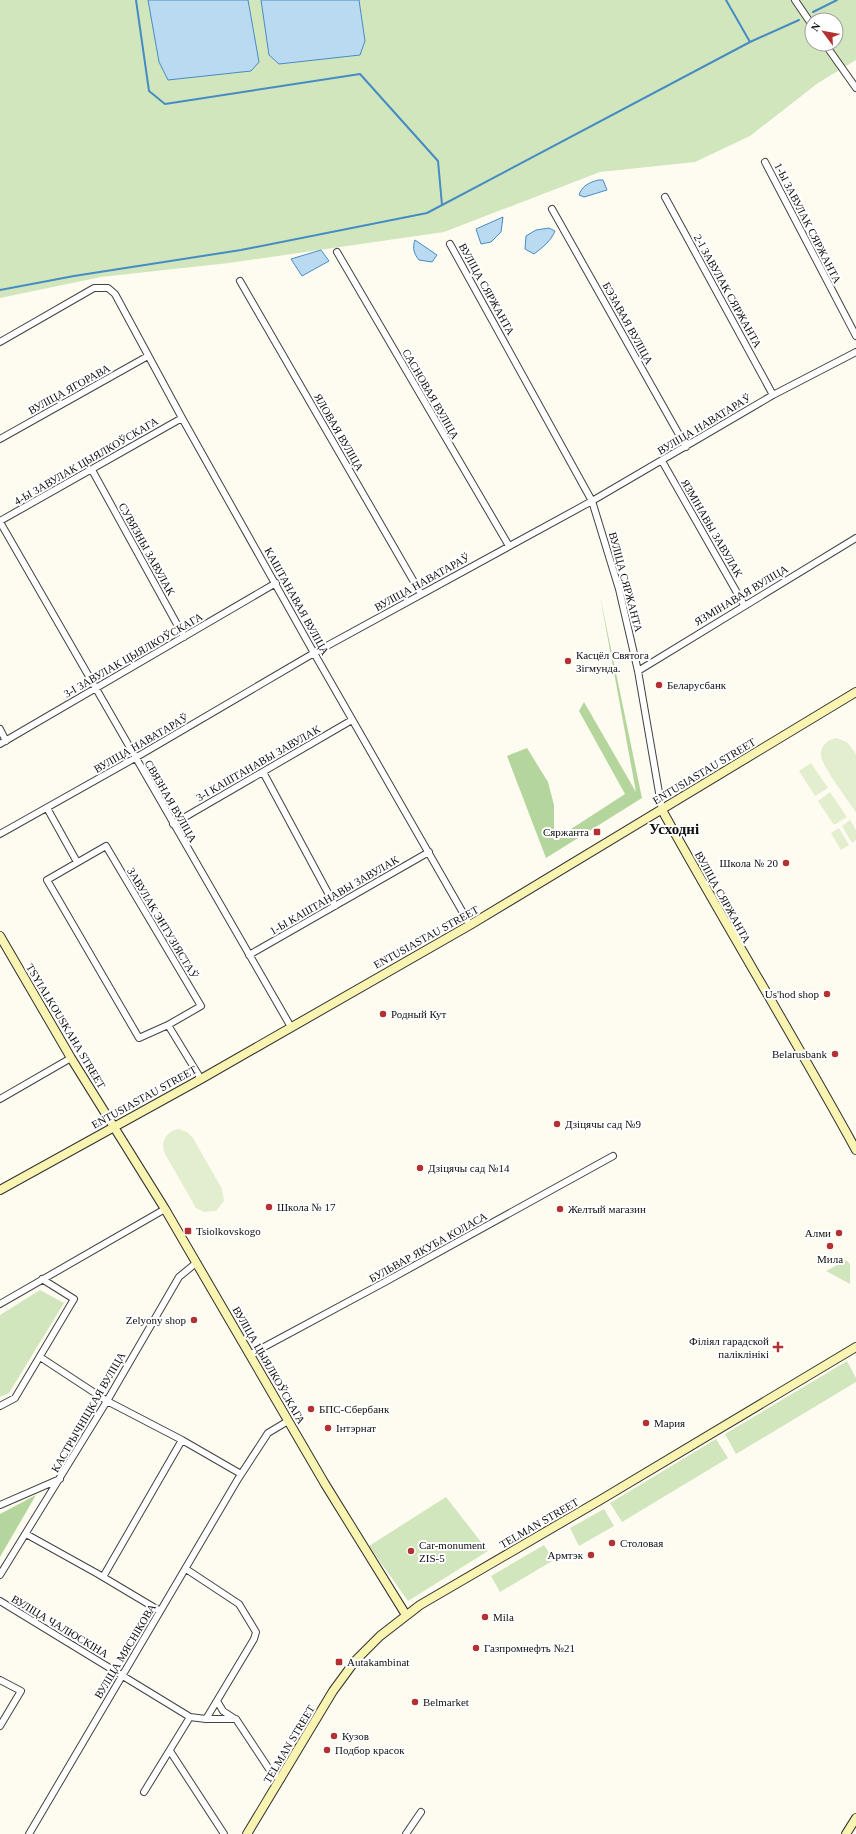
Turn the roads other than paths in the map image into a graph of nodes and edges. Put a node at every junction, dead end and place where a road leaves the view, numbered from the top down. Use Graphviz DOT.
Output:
graph roads {
  1 [pos="794,0"];
  2 [pos="804,14"];
  3 [pos="832,52"];
  4 [pos="853,78"];
  5 [pos="856,88"];
  6 [pos="765,162"];
  7 [pos="665,197"];
  8 [pos="552,209"];
  9 [pos="450,244"];
  10 [pos="337,252"];
  11 [pos="240,281"];
  12 [pos="856,336"];
  13 [pos="0,342"];
  14 [pos="856,352"];
  15 [pos="148,356"];
  16 [pos="773,395"];
  17 [pos="182,418"];
  18 [pos="0,439"];
  19 [pos="686,447"];
  20 [pos="662,461"];
  21 [pos="92,470"];
  22 [pos="592,501"];
  23 [pos="0,521"];
  24 [pos="856,538"];
  25 [pos="509,546"];
  26 [pos="276,583"];
  27 [pos="421,594"];
  28 [pos="744,605"];
  29 [pos="184,638"];
  30 [pos="314,653"];
  31 [pos="638,671"];
  32 [pos="96,690"];
  33 [pos="856,692"];
  34 [pos="352,720"];
  35 [pos="0,729"];
  36 [pos="6,741"];
  37 [pos="0,744"];
  38 [pos="135,758"];
  39 [pos="263,772"];
  40 [pos="47,808"];
  41 [pos="662,810"];
  42 [pos="173,824"];
  43 [pos="0,834"];
  44 [pos="429,852"];
  45 [pos="77,862"];
  46 [pos="336,906"];
  47 [pos="470,925"];
  48 [pos="0,936"];
  49 [pos="249,955"];
  50 [pos="168,1025"];
  51 [pos="291,1027"];
  52 [pos="71,1058"];
  53 [pos="201,1078"];
  54 [pos="0,1099"];
  55 [pos="114,1126"];
  56 [pos="856,1150"];
  57 [pos="613,1156"];
  58 [pos="0,1190"];
  59 [pos="165,1209"];
  60 [pos="196,1263"];
  61 [pos="42,1279"];
  62 [pos="0,1304"];
  63 [pos="856,1347"];
  64 [pos="251,1354"];
  65 [pos="40,1357"];
  66 [pos="107,1401"];
  67 [pos="0,1406"];
  68 [pos="288,1421"];
  69 [pos="182,1440"];
  70 [pos="240,1476"];
  71 [pos="60,1479"];
  72 [pos="0,1505"];
  73 [pos="26,1534"];
  74 [pos="186,1569"];
  75 [pos="0,1575"];
  76 [pos="103,1577"];
  77 [pos="0,1601"];
  78 [pos="160,1611"];
  79 [pos="406,1615"];
  80 [pos="122,1675"];
  81 [pos="0,1680"];
  82 [pos="217,1701"];
  83 [pos="190,1717"];
  84 [pos="206,1719"];
  85 [pos="235,1719"];
  86 [pos="0,1726"];
  87 [pos="170,1751"];
  88 [pos="281,1779"];
  89 [pos="144,1792"];
  90 [pos="421,1812"];
  91 [pos="856,1818"];
  92 [pos="29,1834"];
  93 [pos="224,1834"];
  94 [pos="247,1834"];
  95 [pos="406,1834"];
  96 [pos="846,1834"];
  1 -- 2 [label="street"];
  3 -- 4 [label="street"];
  4 -- 5 [label="street"];
  6 -- 12 [label="street, 1-Ы ЗАВУЛАК СЯРЖАНТА"];
  7 -- 16 [label="street, 2-І ЗАВУЛАК СЯРЖАНТА"];
  8 -- 19 [label="street, БЭЗАВАЯ ВУЛІЦА"];
  9 -- 22 [label="street, ВУЛІЦА СЯРЖАНТА"];
  10 -- 25 [label="street, САСНОВАЯ ВУЛІЦА"];
  11 -- 27 [label="street, ЯЛОВАЯ ВУЛІЦА"];
  13 -- 15 [label="street, КАШТАНАВАЯ ВУЛІЦА"];
  14 -- 16 [label="street, ВУЛІЦА НАВАТАРАЎ"];
  15 -- 17 [label="street, КАШТАНАВАЯ ВУЛІЦА"];
  15 -- 18 [label="street, ВУЛІЦА ЯГОРАВА"];
  16 -- 19 [label="street, ВУЛІЦА НАВАТАРАЎ"];
  17 -- 21 [label="street, 4-Ы ЗАВУЛАК ЦЫЯЛКОЎСКАГА"];
  17 -- 26 [label="street, КАШТАНАВАЯ ВУЛІЦА"];
  19 -- 20 [label="street, ВУЛІЦА НАВАТАРАЎ"];
  20 -- 22 [label="street, ВУЛІЦА НАВАТАРАЎ"];
  20 -- 28 [label="street, ЯЗМІНАВЫ ЗАВУЛАК"];
  21 -- 23 [label="street, 4-Ы ЗАВУЛАК ЦЫЯЛКОЎСКАГА"];
  21 -- 29 [label="street, СУВЯЗНЫ ЗАВУЛАК"];
  22 -- 25 [label="street, ВУЛІЦА НАВАТАРАЎ"];
  22 -- 31 [label="street, ВУЛІЦА СЯРЖАНТА"];
  23 -- 32 [label="street, СВЯЗНАЯ ВУЛІЦА"];
  24 -- 28 [label="street, ЯЗМІНАВАЯ ВУЛІЦА"];
  25 -- 27 [label="street, ВУЛІЦА НАВАТАРАЎ"];
  26 -- 29 [label="street, 3-І ЗАВУЛАК ЦЫЯЛКОЎСКАГА"];
  26 -- 30 [label="street, КАШТАНАВАЯ ВУЛІЦА"];
  27 -- 30 [label="street, ВУЛІЦА НАВАТАРАЎ"];
  28 -- 31 [label="street, ЯЗМІНАВАЯ ВУЛІЦА"];
  29 -- 32 [label="street, 3-І ЗАВУЛАК ЦЫЯЛКОЎСКАГА"];
  30 -- 34 [label="street, КАШТАНАВАЯ ВУЛІЦА"];
  30 -- 38 [label="street, ВУЛІЦА НАВАТАРАЎ"];
  31 -- 41 [label="street, ВУЛІЦА СЯРЖАНТА"];
  32 -- 36 [label="street, 3-І ЗАВУЛАК ЦЫЯЛКОЎСКАГА"];
  32 -- 38 [label="street, СВЯЗНАЯ ВУЛІЦА"];
  33 -- 41 [label="main road, ENTUSIASTAU STREET"];
  34 -- 39 [label="street, 3-І КАШТАНАВЫ ЗАВУЛАК"];
  34 -- 44 [label="street, КАШТАНАВАЯ ВУЛІЦА"];
  35 -- 36 [label="street"];
  36 -- 37 [label="street, 3-І ЗАВУЛАК ЦЫЯЛКОЎСКАГА"];
  38 -- 40 [label="street, ВУЛІЦА НАВАТАРАЎ"];
  38 -- 42 [label="street, СВЯЗНАЯ ВУЛІЦА"];
  39 -- 42 [label="street, 3-І КАШТАНАВЫ ЗАВУЛАК"];
  39 -- 46 [label="street"];
  40 -- 43 [label="street, ВУЛІЦА НАВАТАРАЎ"];
  40 -- 45 [label="street"];
  41 -- 47 [label="main road, ENTUSIASTAU STREET"];
  41 -- 56 [label="main road, ВУЛІЦА СЯРЖАНТА"];
  42 -- 49 [label="street, СВЯЗНАЯ ВУЛІЦА"];
  44 -- 46 [label="street, 1-Ы КАШТАНАВЫ ЗАВУЛАК"];
  44 -- 47 [label="street, КАШТАНАВАЯ ВУЛІЦА"];
  45 -- 50 [label="street, ЗАВУЛАК ЭНТУЗІЯСТАЎ"];
  45 -- 50 [label="street, ЗАВУЛАК ЭНТУЗІЯСТАЎ"];
  46 -- 49 [label="street, 1-Ы КАШТАНАВЫ ЗАВУЛАК"];
  47 -- 51 [label="main road, ENTUSIASTAU STREET"];
  48 -- 52 [label="main road, TSYIALKOUSKAHA STREET"];
  49 -- 51 [label="street, СВЯЗНАЯ ВУЛІЦА"];
  50 -- 53 [label="street"];
  51 -- 53 [label="main road, ENTUSIASTAU STREET"];
  52 -- 54 [label="street"];
  52 -- 55 [label="main road, TSYIALKOUSKAHA STREET"];
  53 -- 55 [label="main road, ENTUSIASTAU STREET"];
  55 -- 58 [label="main road, ENTUSIASTAU STREET"];
  55 -- 59 [label="main road, ВУЛІЦА ЦЫЯЛКОЎСКАГА"];
  57 -- 64 [label="street, БУЛЬВАР ЯКУБА КОЛАСА"];
  59 -- 60 [label="main road, ВУЛІЦА ЦЫЯЛКОЎСКАГА"];
  59 -- 61 [label="street"];
  60 -- 64 [label="main road, ВУЛІЦА ЦЫЯЛКОЎСКАГА"];
  60 -- 66 [label="street, КАСТРЫЧНІЦКАЯ ВУЛІЦА"];
  61 -- 62 [label="street"];
  61 -- 65 [label="street"];
  63 -- 79 [label="main road, TELMAN STREET"];
  64 -- 68 [label="main road, ВУЛІЦА ЦЫЯЛКОЎСКАГА"];
  65 -- 66 [label="street"];
  65 -- 67 [label="street"];
  66 -- 69 [label="street"];
  66 -- 71 [label="street, КАСТРЫЧНІЦКАЯ ВУЛІЦА"];
  68 -- 70 [label="street, ВУЛІЦА МЯСНІКОВА"];
  68 -- 79 [label="main road, ВУЛІЦА ЦЫЯЛКОЎСКАГА"];
  69 -- 70 [label="street"];
  69 -- 76 [label="street"];
  70 -- 74 [label="street, ВУЛІЦА МЯСНІКОВА"];
  71 -- 72 [label="street"];
  71 -- 73 [label="street, КАСТРЫЧНІЦКАЯ ВУЛІЦА"];
  73 -- 75 [label="street, КАСТРЫЧНІЦКАЯ ВУЛІЦА"];
  73 -- 76 [label="street"];
  74 -- 78 [label="street, ВУЛІЦА МЯСНІКОВА"];
  74 -- 82 [label="street"];
  76 -- 78 [label="street"];
  77 -- 80 [label="street, ВУЛІЦА ЧАЛЮСКІНА"];
  78 -- 80 [label="street, ВУЛІЦА МЯСНІКОВА"];
  79 -- 88 [label="main road, TELMAN STREET"];
  80 -- 83 [label="street, ВУЛІЦА ЧАЛЮСКІНА"];
  80 -- 92 [label="street, ВУЛІЦА МЯСНІКОВА"];
  81 -- 86 [label="street"];
  82 -- 84 [label="street"];
  82 -- 85 [label="street"];
  83 -- 84 [label="street, ВУЛІЦА ЧАЛЮСКІНА"];
  83 -- 87 [label="street"];
  84 -- 85 [label="street, ВУЛІЦА ЧАЛЮСКІНА"];
  85 -- 88 [label="street"];
  87 -- 89 [label="street"];
  87 -- 93 [label="street"];
  88 -- 94 [label="main road, TELMAN STREET"];
  90 -- 95 [label="street"];
  91 -- 96 [label="main road"];
}
